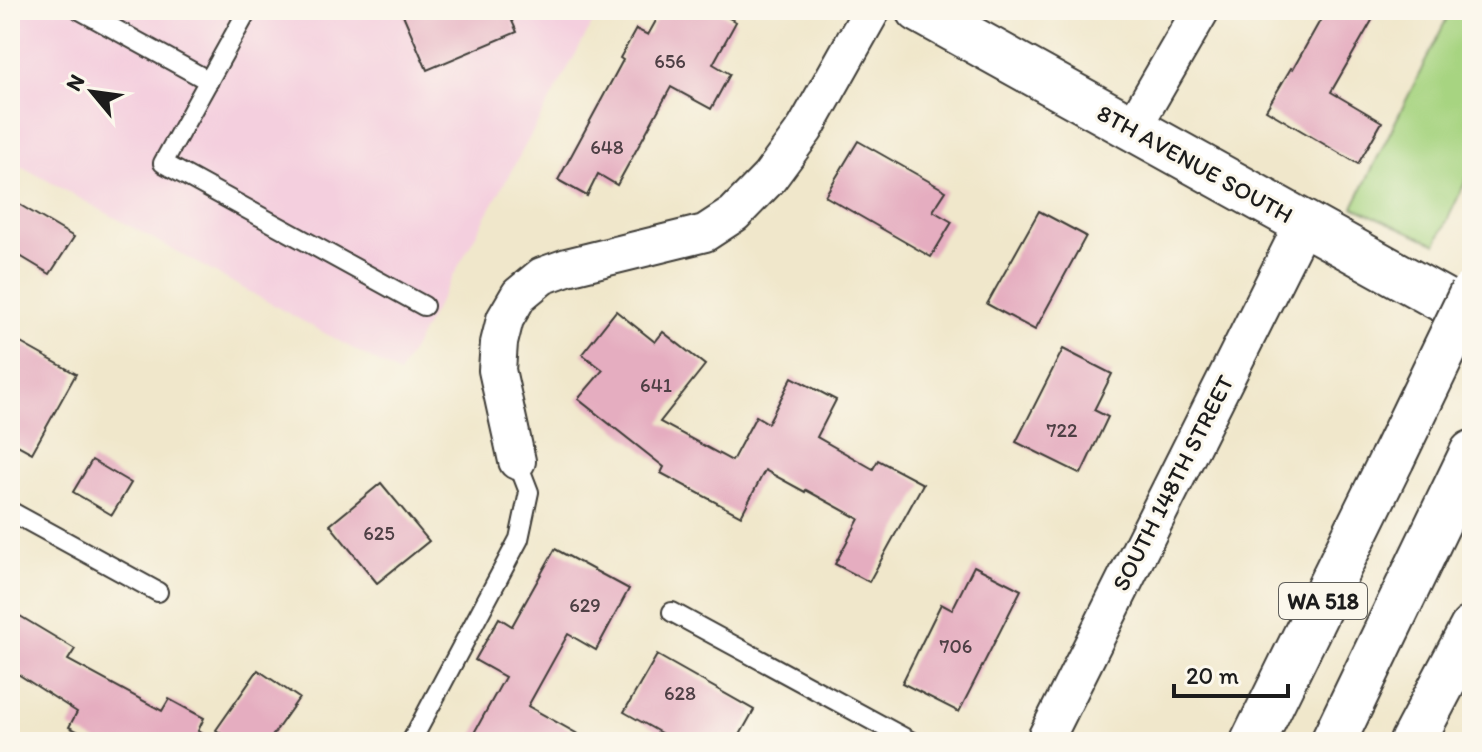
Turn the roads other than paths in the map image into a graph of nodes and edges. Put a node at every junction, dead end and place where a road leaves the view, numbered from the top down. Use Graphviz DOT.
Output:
graph roads {
  1 [pos="80,10"];
  2 [pos="248,10"];
  3 [pos="872,10"];
  4 [pos="919,10"];
  5 [pos="1201,10"];
  6 [pos="209,81"];
  7 [pos="1132,129"];
  8 [pos="1303,224"];
  9 [pos="1472,293"];
  10 [pos="424,306"];
  11 [pos="1472,316"];
  12 [pos="517,461"];
  13 [pos="1463,471"];
  14 [pos="10,511"];
  15 [pos="158,592"];
  16 [pos="672,612"];
  17 [pos="1472,628"];
  18 [pos="411,742"];
  19 [pos="912,742"];
  20 [pos="1044,742"];
  21 [pos="1253,742"];
  22 [pos="1333,742"];
  23 [pos="1412,742"];
  1 -- 6 [label="lane"];
  2 -- 6 [label="lane"];
  3 -- 12 [label="street"];
  4 -- 7 [label="main road, 8TH AVENUE SOUTH"];
  5 -- 7 [label="street"];
  6 -- 10 [label="lane"];
  7 -- 8 [label="main road, 8TH AVENUE SOUTH"];
  8 -- 11 [label="main road, 8TH AVENUE SOUTH"];
  8 -- 20 [label="street, SOUTH 148TH STREET"];
  9 -- 21 [label="main road, WA 518, bridge"];
  12 -- 18 [label="lane"];
  13 -- 22 [label="main road, WA 518"];
  14 -- 15 [label="lane"];
  16 -- 19 [label="lane"];
  17 -- 23 [label="main road"];
}
